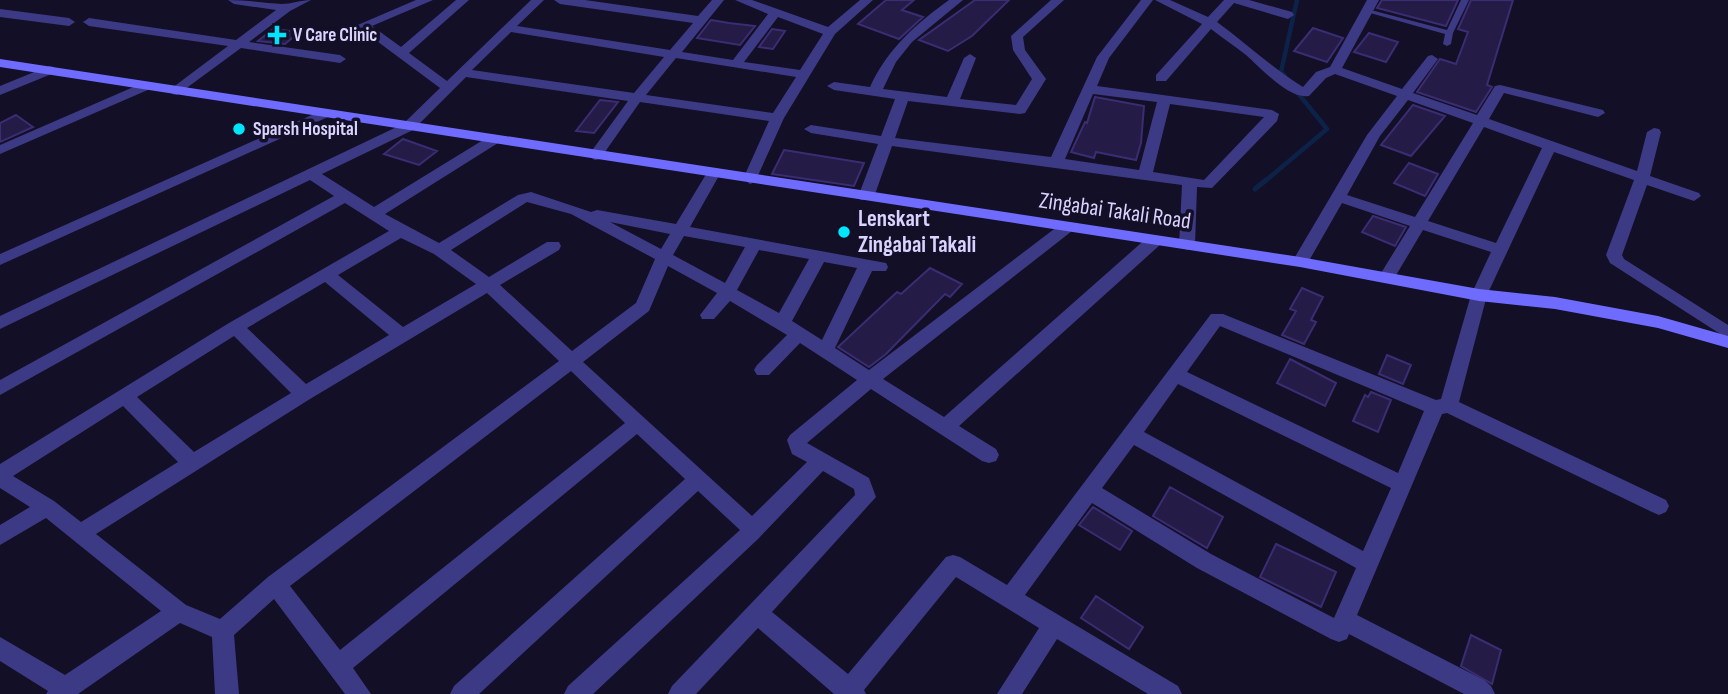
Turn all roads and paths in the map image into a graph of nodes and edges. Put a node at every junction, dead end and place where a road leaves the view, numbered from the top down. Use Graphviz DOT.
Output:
graph roads {
  1 [pos="234,0"];
  2 [pos="305,0"];
  3 [pos="427,0"];
  4 [pos="463,0"];
  5 [pos="538,0"];
  6 [pos="560,0"];
  7 [pos="718,0"];
  8 [pos="741,0"];
  9 [pos="867,0"];
  10 [pos="957,0"];
  11 [pos="1058,0"];
  12 [pos="1147,0"];
  13 [pos="1161,0"];
  14 [pos="1230,0"];
  15 [pos="1236,0"];
  16 [pos="1465,0"];
  17 [pos="1370,5"];
  18 [pos="770,6"];
  19 [pos="286,8"];
  20 [pos="0,13"];
  21 [pos="13,15"];
  22 [pos="1288,15"];
  23 [pos="699,20"];
  24 [pos="69,22"];
  25 [pos="89,22"];
  26 [pos="0,23"];
  27 [pos="1210,23"];
  28 [pos="363,25"];
  29 [pos="508,28"];
  30 [pos="830,32"];
  31 [pos="345,33"];
  32 [pos="1449,33"];
  33 [pos="239,44"];
  34 [pos="1447,44"];
  35 [pos="400,55"];
  36 [pos="671,55"];
  37 [pos="970,58"];
  38 [pos="340,59"];
  39 [pos="1433,59"];
  40 [pos="0,62"];
  41 [pos="736,64"];
  42 [pos="49,70"];
  43 [pos="1335,70"];
  44 [pos="463,73"];
  45 [pos="805,75"];
  46 [pos="1161,78"];
  47 [pos="145,86"];
  48 [pos="834,86"];
  49 [pos="448,88"];
  50 [pos="1088,89"];
  51 [pos="0,91"];
  52 [pos="177,91"];
  53 [pos="875,92"];
  54 [pos="1404,94"];
  55 [pos="904,96"];
  56 [pos="636,99"];
  57 [pos="1164,101"];
  58 [pos="952,102"];
  59 [pos="1598,113"];
  60 [pos="323,114"];
  61 [pos="777,118"];
  62 [pos="1479,120"];
  63 [pos="408,127"];
  64 [pos="811,129"];
  65 [pos="1654,132"];
  66 [pos="493,140"];
  67 [pos="886,142"];
  68 [pos="1550,145"];
  69 [pos="0,150"];
  70 [pos="594,156"];
  71 [pos="1056,161"];
  72 [pos="311,174"];
  73 [pos="713,174"];
  74 [pos="1145,175"];
  75 [pos="1643,176"];
  76 [pos="750,179"];
  77 [pos="1190,181"];
  78 [pos="345,196"];
  79 [pos="1694,196"];
  80 [pos="866,197"];
  81 [pos="1338,197"];
  82 [pos="576,211"];
  83 [pos="374,214"];
  84 [pos="1417,224"];
  85 [pos="1067,227"];
  86 [pos="680,230"];
  87 [pos="400,231"];
  88 [pos="1155,240"];
  89 [pos="755,244"];
  90 [pos="1187,245"];
  91 [pos="553,246"];
  92 [pos="440,250"];
  93 [pos="1501,250"];
  94 [pos="819,256"];
  95 [pos="664,257"];
  96 [pos="0,260"];
  97 [pos="1300,262"];
  98 [pos="326,274"];
  99 [pos="1387,278"];
  100 [pos="489,285"];
  101 [pos="728,292"];
  102 [pos="1479,295"];
  103 [pos="708,315"];
  104 [pos="0,323"];
  105 [pos="782,323"];
  106 [pos="234,327"];
  107 [pos="1728,333"];
  108 [pos="798,334"];
  109 [pos="402,337"];
  110 [pos="1728,342"];
  111 [pos="825,351"];
  112 [pos="573,360"];
  113 [pos="763,370"];
  114 [pos="1175,374"];
  115 [pos="869,380"];
  116 [pos="0,388"];
  117 [pos="304,394"];
  118 [pos="125,397"];
  119 [pos="1442,406"];
  120 [pos="637,424"];
  121 [pos="945,427"];
  122 [pos="1131,434"];
  123 [pos="989,455"];
  124 [pos="821,460"];
  125 [pos="192,464"];
  126 [pos="0,476"];
  127 [pos="699,478"];
  128 [pos="1402,484"];
  129 [pos="1090,491"];
  130 [pos="1659,506"];
  131 [pos="47,507"];
  132 [pos="752,528"];
  133 [pos="80,533"];
  134 [pos="0,536"];
  135 [pos="1368,564"];
  136 [pos="276,584"];
  137 [pos="1010,598"];
  138 [pos="178,612"];
  139 [pos="757,613"];
  140 [pos="1344,620"];
  141 [pos="1054,624"];
  142 [pos="223,631"];
  143 [pos="0,648"];
  144 [pos="338,666"];
  145 [pos="62,691"];
  146 [pos="850,693"];
  147 [pos="227,694"];
  148 [pos="359,694"];
  149 [pos="462,694"];
  150 [pos="576,694"];
  151 [pos="680,694"];
  152 [pos="1009,694"];
  153 [pos="1170,694"];
  154 [pos="1483,694"];
  1 -- 19 [label="street"];
  2 -- 19 [label="street"];
  3 -- 28 [label="street"];
  4 -- 35 [label="street"];
  5 -- 29 [label="street"];
  6 -- 23 [label="street"];
  7 -- 23 [label="street"];
  8 -- 18 [label="street"];
  9 -- 30 [label="street"];
  10 -- 53 [label="street"];
  11 -- 58 [label="street"];
  12 -- 50 [label="street"];
  13 -- 27 [label="street"];
  14 -- 27 [label="street"];
  15 -- 22 [label="street"];
  16 -- 32 [label="lane"];
  17 -- 32 [label="lane"];
  17 -- 43 [label="street"];
  18 -- 30 [label="street"];
  18 -- 41 [label="street"];
  19 -- 33 [label="street"];
  20 -- 21 [label="street"];
  21 -- 24 [label="street"];
  21 -- 26 [label="street"];
  23 -- 36 [label="street"];
  25 -- 33 [label="street"];
  27 -- 43 [label="street"];
  27 -- 46 [label="street"];
  28 -- 31 [label="street"];
  28 -- 35 [label="street"];
  29 -- 36 [label="street"];
  29 -- 44 [label="street"];
  30 -- 45 [label="street"];
  32 -- 34 [label="lane"];
  33 -- 38 [label="street"];
  33 -- 52 [label="street"];
  35 -- 49 [label="street"];
  36 -- 41 [label="street"];
  36 -- 56 [label="street"];
  37 -- 58 [label="street"];
  39 -- 54 [label="street"];
  40 -- 42 [label="street, Zingabai Takali Road"];
  41 -- 45 [label="street"];
  42 -- 47 [label="street, Zingabai Takali Road"];
  42 -- 51 [label="street"];
  43 -- 54 [label="street"];
  44 -- 49 [label="street"];
  44 -- 56 [label="street"];
  45 -- 61 [label="street"];
  47 -- 52 [label="street, Zingabai Takali Road"];
  47 -- 69 [label="street"];
  48 -- 53 [label="street"];
  49 -- 63 [label="street"];
  50 -- 57 [label="street"];
  50 -- 71 [label="street"];
  52 -- 60 [label="street, Zingabai Takali Road"];
  53 -- 55 [label="street"];
  54 -- 62 [label="street"];
  54 -- 81 [label="street"];
  55 -- 58 [label="street"];
  55 -- 67 [label="street"];
  56 -- 61 [label="street"];
  56 -- 70 [label="street"];
  57 -- 74 [label="street"];
  57 -- 77 [label="street"];
  59 -- 62 [label="street"];
  60 -- 63 [label="street, Zingabai Takali Road"];
  60 -- 96 [label="street"];
  61 -- 76 [label="street"];
  62 -- 68 [label="street"];
  62 -- 84 [label="street"];
  63 -- 66 [label="street, Zingabai Takali Road"];
  63 -- 72 [label="street"];
  64 -- 67 [label="street"];
  65 -- 75 [label="street"];
  66 -- 70 [label="street, Zingabai Takali Road"];
  66 -- 83 [label="street"];
  67 -- 71 [label="street"];
  67 -- 80 [label="street"];
  68 -- 75 [label="street"];
  68 -- 93 [label="street"];
  70 -- 73 [label="street, Zingabai Takali Road"];
  71 -- 74 [label="street"];
  72 -- 78 [label="street"];
  72 -- 104 [label="street"];
  73 -- 76 [label="street, Zingabai Takali Road"];
  73 -- 86 [label="street"];
  74 -- 77 [label="street"];
  75 -- 79 [label="street"];
  75 -- 107 [label="street"];
  76 -- 80 [label="street, Zingabai Takali Road"];
  77 -- 90 [label="street"];
  78 -- 83 [label="street"];
  78 -- 116 [label="street"];
  80 -- 85 [label="street, Zingabai Takali Road"];
  81 -- 84 [label="street"];
  81 -- 97 [label="street"];
  82 -- 86 [label="street"];
  82 -- 92 [label="street"];
  82 -- 95 [label="street"];
  83 -- 87 [label="street"];
  84 -- 93 [label="street"];
  84 -- 99 [label="street"];
  85 -- 88 [label="street, Zingabai Takali Road"];
  85 -- 115 [label="street"];
  86 -- 89 [label="street"];
  86 -- 95 [label="street"];
  87 -- 92 [label="street"];
  87 -- 98 [label="street"];
  88 -- 90 [label="street, Zingabai Takali Road"];
  88 -- 121 [label="street"];
  89 -- 94 [label="street"];
  89 -- 101 [label="street"];
  90 -- 97 [label="street, Zingabai Takali Road"];
  91 -- 100 [label="street"];
  92 -- 100 [label="street"];
  93 -- 102 [label="street"];
  94 -- 105 [label="street"];
  94 -- 111 [label="street"];
  95 -- 101 [label="street"];
  95 -- 112 [label="street"];
  97 -- 99 [label="street, Zingabai Takali Road"];
  98 -- 106 [label="street"];
  98 -- 109 [label="street"];
  99 -- 102 [label="street, Zingabai Takali Road"];
  100 -- 109 [label="street"];
  100 -- 112 [label="street"];
  101 -- 103 [label="street"];
  101 -- 105 [label="street"];
  102 -- 110 [label="street, Zingabai Takali Road"];
  102 -- 119 [label="street"];
  105 -- 108 [label="street"];
  106 -- 117 [label="street"];
  106 -- 118 [label="street"];
  108 -- 111 [label="street"];
  108 -- 113 [label="street"];
  109 -- 117 [label="street"];
  111 -- 115 [label="street"];
  112 -- 120 [label="street"];
  112 -- 136 [label="street"];
  114 -- 119 [label="street"];
  114 -- 122 [label="street"];
  114 -- 128 [label="street"];
  115 -- 121 [label="street"];
  115 -- 124 [label="street"];
  117 -- 125 [label="street"];
  118 -- 125 [label="street"];
  118 -- 126 [label="street"];
  119 -- 128 [label="street"];
  119 -- 130 [label="street"];
  120 -- 127 [label="street"];
  120 -- 144 [label="street"];
  121 -- 123 [label="street"];
  122 -- 129 [label="street"];
  122 -- 135 [label="street"];
  124 -- 132 [label="street"];
  124 -- 139 [label="street"];
  125 -- 133 [label="street"];
  126 -- 131 [label="street"];
  127 -- 132 [label="street"];
  127 -- 149 [label="street"];
  128 -- 135 [label="street"];
  129 -- 137 [label="street"];
  129 -- 140 [label="street"];
  131 -- 133 [label="street"];
  131 -- 134 [label="street"];
  132 -- 150 [label="street"];
  133 -- 138 [label="street"];
  135 -- 140 [label="street"];
  136 -- 142 [label="street"];
  136 -- 144 [label="street"];
  137 -- 141 [label="street"];
  137 -- 146 [label="street"];
  138 -- 142 [label="street"];
  138 -- 145 [label="street"];
  139 -- 146 [label="street"];
  139 -- 151 [label="street"];
  140 -- 154 [label="street"];
  141 -- 152 [label="street"];
  141 -- 153 [label="street"];
  142 -- 147 [label="street"];
  143 -- 145 [label="street"];
  144 -- 148 [label="street"];
}
